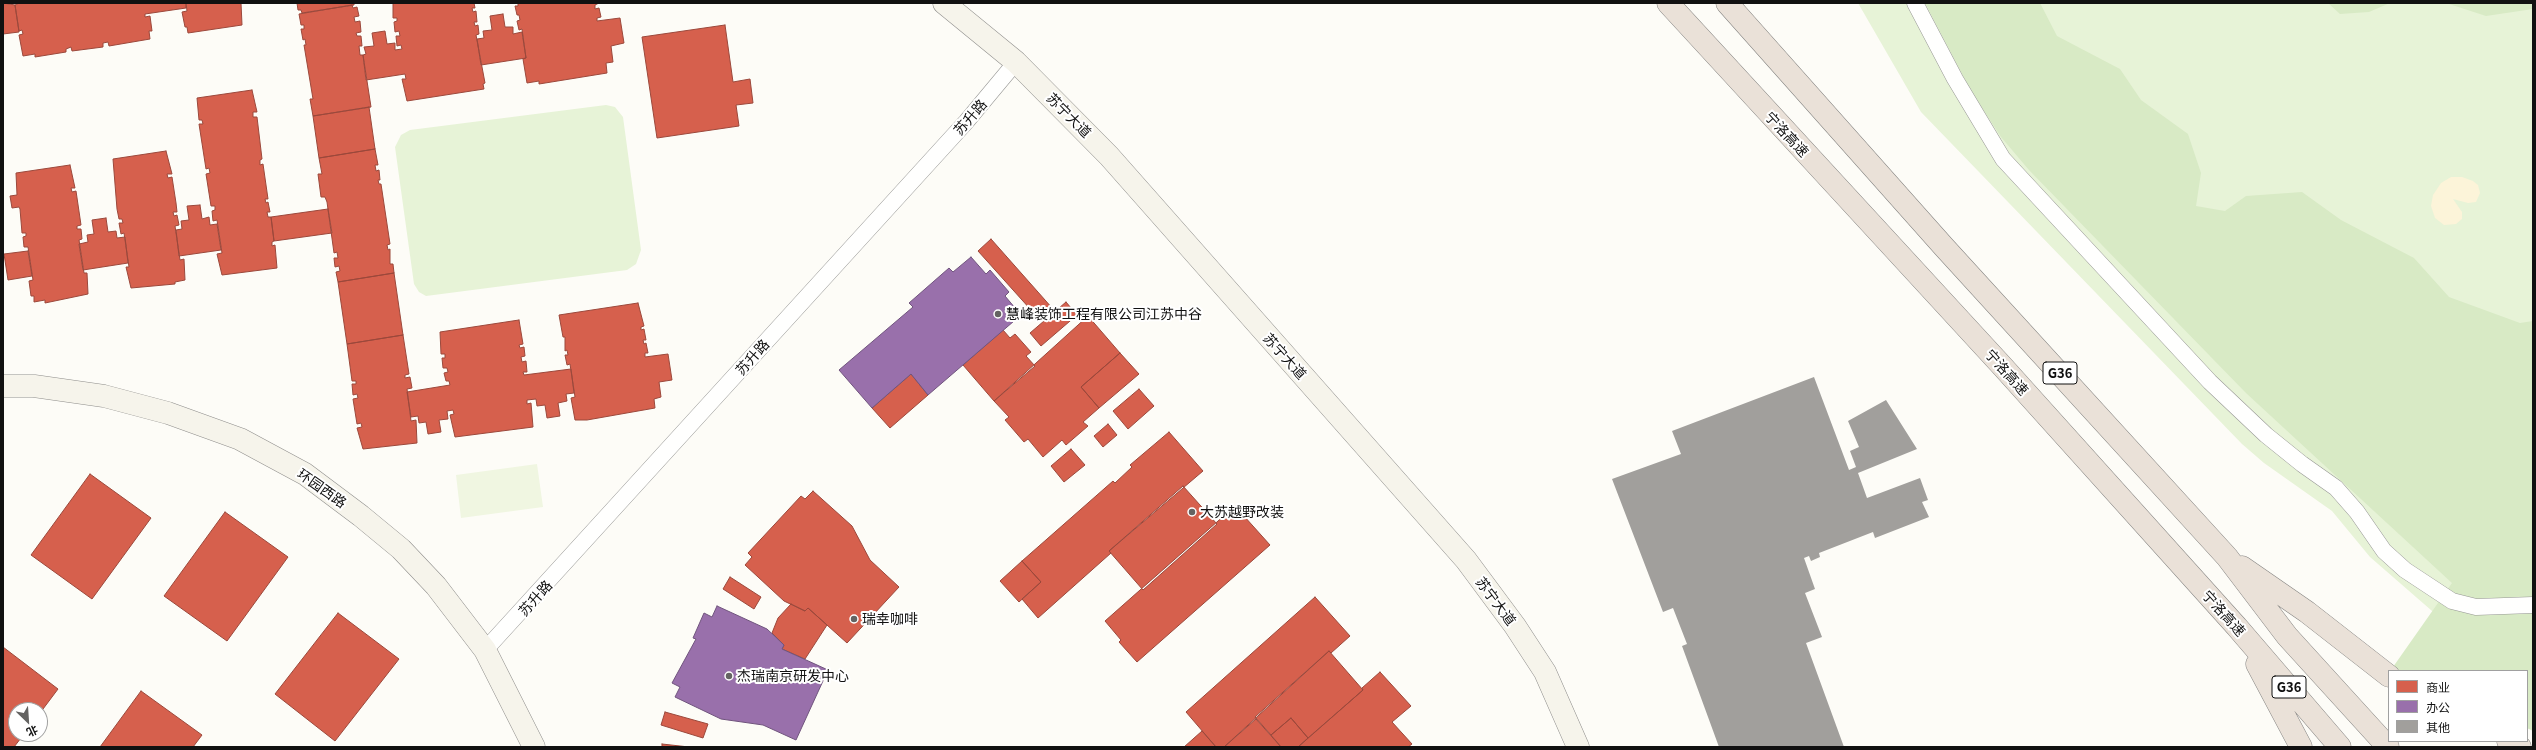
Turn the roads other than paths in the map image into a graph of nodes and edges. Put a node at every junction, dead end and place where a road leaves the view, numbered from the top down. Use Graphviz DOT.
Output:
graph roads {
  1 [pos="944,3"];
  2 [pos="1668,3"];
  3 [pos="1727,3"];
  4 [pos="1915,3"];
  5 [pos="1016,62"];
  6 [pos="3,386"];
  7 [pos="2227,557"];
  8 [pos="2533,605"];
  9 [pos="2237,628"];
  10 [pos="485,650"];
  11 [pos="2388,675"];
  12 [pos="2510,742"];
  13 [pos="534,747"];
  14 [pos="1578,747"];
  15 [pos="2301,747"];
  16 [pos="2340,747"];
  17 [pos="2388,747"];
  18 [pos="2520,747"];
  1 -- 5 [label="street, 苏宁大道"];
  2 -- 9 [label="highway, 宁洛高速 / G36"];
  3 -- 7 [label="highway, G36"];
  4 -- 8 [label="street"];
  5 -- 10 [label="street, 苏升路"];
  5 -- 14 [label="street, 苏宁大道"];
  6 -- 10 [label="street, 环园西路"];
  7 -- 11 [label="highway"];
  7 -- 17 [label="highway, G36"];
  9 -- 15 [label="highway"];
  9 -- 16 [label="highway, 宁洛高速 / G36"];
  10 -- 13 [label="street, 环园西路"];
  12 -- 18 [label="highway"];
}
